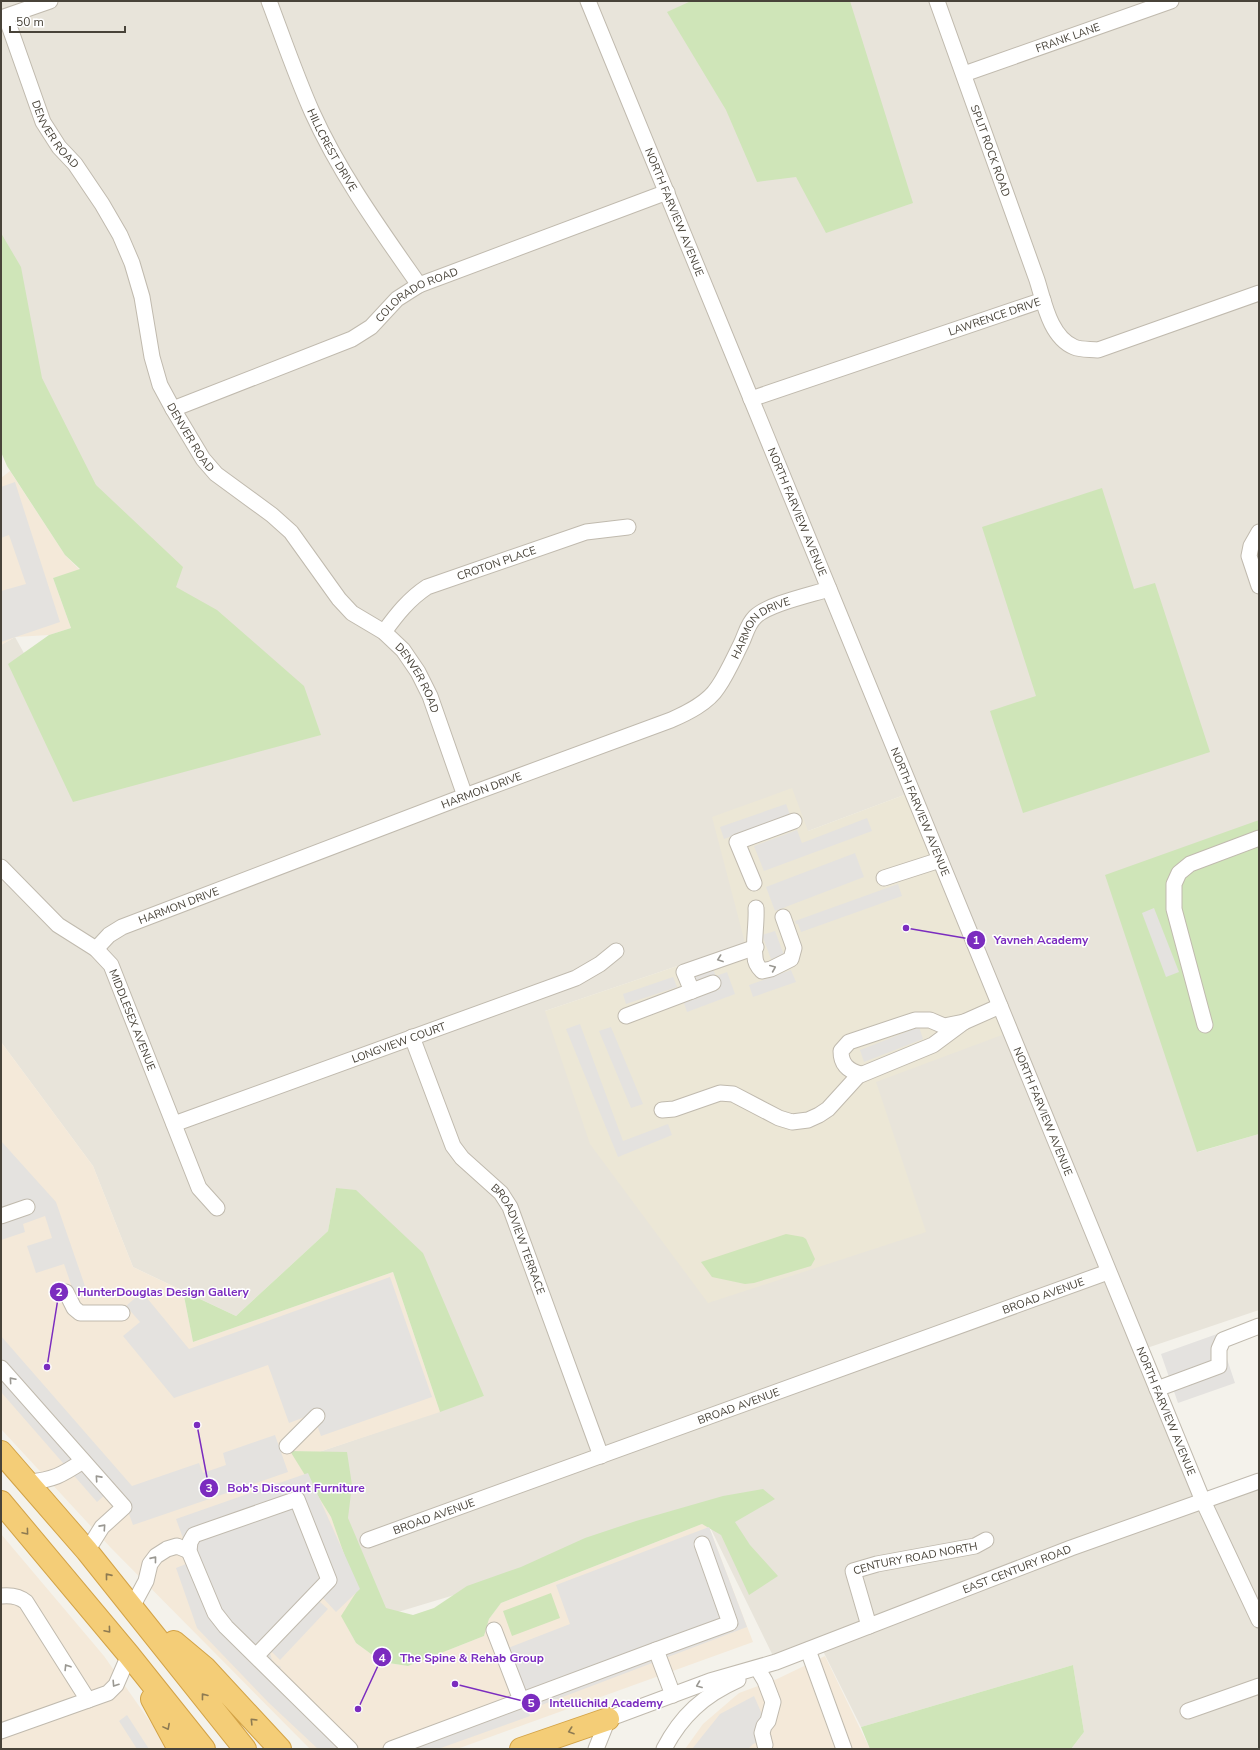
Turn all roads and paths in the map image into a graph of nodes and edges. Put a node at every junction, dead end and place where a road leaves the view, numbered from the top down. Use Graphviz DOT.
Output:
graph roads {
  1 [pos="50,1"];
  2 [pos="269,1"];
  3 [pos="588,1"];
  4 [pos="937,1"];
  5 [pos="1171,1"];
  6 [pos="4,18"];
  7 [pos="964,74"];
  8 [pos="667,192"];
  9 [pos="419,285"];
  10 [pos="1259,293"];
  11 [pos="1043,300"];
  12 [pos="751,399"];
  13 [pos="173,410"];
  14 [pos="628,527"];
  15 [pos="1259,532"];
  16 [pos="1259,586"];
  17 [pos="829,589"];
  18 [pos="384,632"];
  19 [pos="464,796"];
  20 [pos="794,821"];
  21 [pos="1259,838"];
  22 [pos="940,860"];
  23 [pos="1,867"];
  24 [pos="884,878"];
  25 [pos="754,883"];
  26 [pos="756,908"];
  27 [pos="783,917"];
  28 [pos="756,946"];
  29 [pos="96,949"];
  30 [pos="616,951"];
  31 [pos="713,983"];
  32 [pos="692,991"];
  33 [pos="1000,1006"];
  34 [pos="626,1016"];
  35 [pos="964,1022"];
  36 [pos="1205,1025"];
  37 [pos="412,1038"];
  38 [pos="861,1074"];
  39 [pos="662,1110"];
  40 [pos="174,1124"];
  41 [pos="27,1207"];
  42 [pos="217,1208"];
  43 [pos="1,1216"];
  44 [pos="1108,1272"];
  45 [pos="66,1292"];
  46 [pos="122,1313"];
  47 [pos="1259,1326"];
  48 [pos="1,1368"];
  49 [pos="1157,1389"];
  50 [pos="317,1416"];
  51 [pos="287,1446"];
  52 [pos="1,1452"];
  53 [pos="601,1456"];
  54 [pos="83,1461"];
  55 [pos="1259,1481"];
  56 [pos="28,1482"];
  57 [pos="1202,1501"];
  58 [pos="2,1505"];
  59 [pos="368,1540"];
  60 [pos="986,1540"];
  61 [pos="702,1544"];
  62 [pos="87,1551"];
  63 [pos="190,1551"];
  64 [pos="1,1596"];
  65 [pos="132,1607"];
  66 [pos="1259,1620"];
  67 [pos="869,1626"];
  68 [pos="494,1630"];
  69 [pos="656,1650"];
  70 [pos="808,1650"];
  71 [pos="129,1655"];
  72 [pos="256,1656"];
  73 [pos="776,1662"];
  74 [pos="759,1671"];
  75 [pos="1259,1686"];
  76 [pos="673,1695"];
  77 [pos="88,1700"];
  78 [pos="521,1700"];
  79 [pos="1188,1711"];
  80 [pos="608,1719"];
  81 [pos="1,1731"];
  82 [pos="765,1746"];
  83 [pos="179,1749"];
  84 [pos="204,1749"];
  85 [pos="245,1749"];
  86 [pos="280,1749"];
  87 [pos="350,1749"];
  88 [pos="391,1749"];
  89 [pos="521,1749"];
  90 [pos="596,1749"];
  91 [pos="664,1749"];
  92 [pos="844,1749"];
  1 -- 6 [label="street"];
  2 -- 9 [label="street, HILLCREST DRIVE"];
  3 -- 8 [label="street, NORTH FARVIEW AVENUE"];
  4 -- 7 [label="street, SPLIT ROCK ROAD"];
  5 -- 7 [label="street, FRANK LANE"];
  6 -- 13 [label="street, DENVER ROAD"];
  7 -- 11 [label="street, SPLIT ROCK ROAD"];
  8 -- 9 [label="street, COLORADO ROAD"];
  8 -- 12 [label="street, NORTH FARVIEW AVENUE"];
  9 -- 13 [label="street, COLORADO ROAD"];
  10 -- 11 [label="street, LAWRENCE DRIVE"];
  11 -- 12 [label="street, LAWRENCE DRIVE"];
  12 -- 17 [label="street, NORTH FARVIEW AVENUE"];
  13 -- 18 [label="street, DENVER ROAD"];
  14 -- 18 [label="street, CROTON PLACE"];
  15 -- 16 [label="street"];
  17 -- 19 [label="street, HARMON DRIVE"];
  17 -- 22 [label="street, NORTH FARVIEW AVENUE"];
  18 -- 19 [label="street, DENVER ROAD"];
  19 -- 29 [label="street, HARMON DRIVE"];
  20 -- 25 [label="street"];
  21 -- 36 [label="street"];
  22 -- 24 [label="street"];
  22 -- 33 [label="street, NORTH FARVIEW AVENUE"];
  23 -- 29 [label="street, MIDDLESEX AVENUE"];
  26 -- 28 [label="street"];
  28 -- 27 [label="street, one-way"];
  28 -- 32 [label="street, one-way"];
  29 -- 40 [label="street, MIDDLESEX AVENUE"];
  30 -- 37 [label="street, LONGVIEW COURT"];
  31 -- 32 [label="street"];
  32 -- 34 [label="street"];
  33 -- 35 [label="street"];
  33 -- 44 [label="street, NORTH FARVIEW AVENUE"];
  35 -- 38 [label="street"];
  35 -- 38 [label="street"];
  37 -- 40 [label="street, LONGVIEW COURT"];
  37 -- 53 [label="street, BROADVIEW TERRACE"];
  38 -- 39 [label="street"];
  40 -- 42 [label="street, MIDDLESEX AVENUE"];
  41 -- 43 [label="street"];
  44 -- 49 [label="street, NORTH FARVIEW AVENUE"];
  44 -- 53 [label="street, BROAD AVENUE"];
  45 -- 46 [label="street"];
  47 -- 49 [label="street"];
  54 -- 48 [label="street, one-way"];
  49 -- 57 [label="street, NORTH FARVIEW AVENUE"];
  50 -- 51 [label="street"];
  52 -- 56 [label="highway"];
  53 -- 59 [label="street, BROAD AVENUE"];
  54 -- 56 [label="street"];
  62 -- 54 [label="street, one-way"];
  55 -- 57 [label="street, EAST CENTURY ROAD"];
  56 -- 62 [label="highway"];
  57 -- 66 [label="street, NORTH FARVIEW AVENUE"];
  57 -- 67 [label="street, EAST CENTURY ROAD"];
  58 -- 71 [label="highway, one-way"];
  60 -- 67 [label="street, CENTURY ROAD NORTH"];
  61 -- 69 [label="street"];
  65 -- 62 [label="highway, one-way"];
  65 -- 63 [label="street, one-way"];
  63 -- 72 [label="street"];
  63 -- 72 [label="street"];
  77 -- 64 [label="street, one-way"];
  85 -- 65 [label="highway, one-way"];
  86 -- 65 [label="highway, one-way"];
  67 -- 70 [label="street, EAST CENTURY ROAD"];
  68 -- 78 [label="street"];
  69 -- 76 [label="street"];
  69 -- 78 [label="street"];
  70 -- 73 [label="street, EAST CENTURY ROAD"];
  70 -- 92 [label="street"];
  71 -- 77 [label="street, one-way"];
  71 -- 83 [label="highway, one-way"];
  71 -- 84 [label="highway"];
  72 -- 87 [label="street"];
  73 -- 74 [label="street, EAST CENTURY ROAD"];
  73 -- 76 [label="street, EAST CENTURY ROAD, one-way"];
  74 -- 82 [label="street"];
  74 -- 91 [label="street, EAST CENTURY ROAD"];
  75 -- 79 [label="street"];
  76 -- 80 [label="street, EAST CENTURY ROAD"];
  77 -- 81 [label="street"];
  78 -- 88 [label="street"];
  80 -- 89 [label="highway, one-way"];
  80 -- 90 [label="street"];
}
